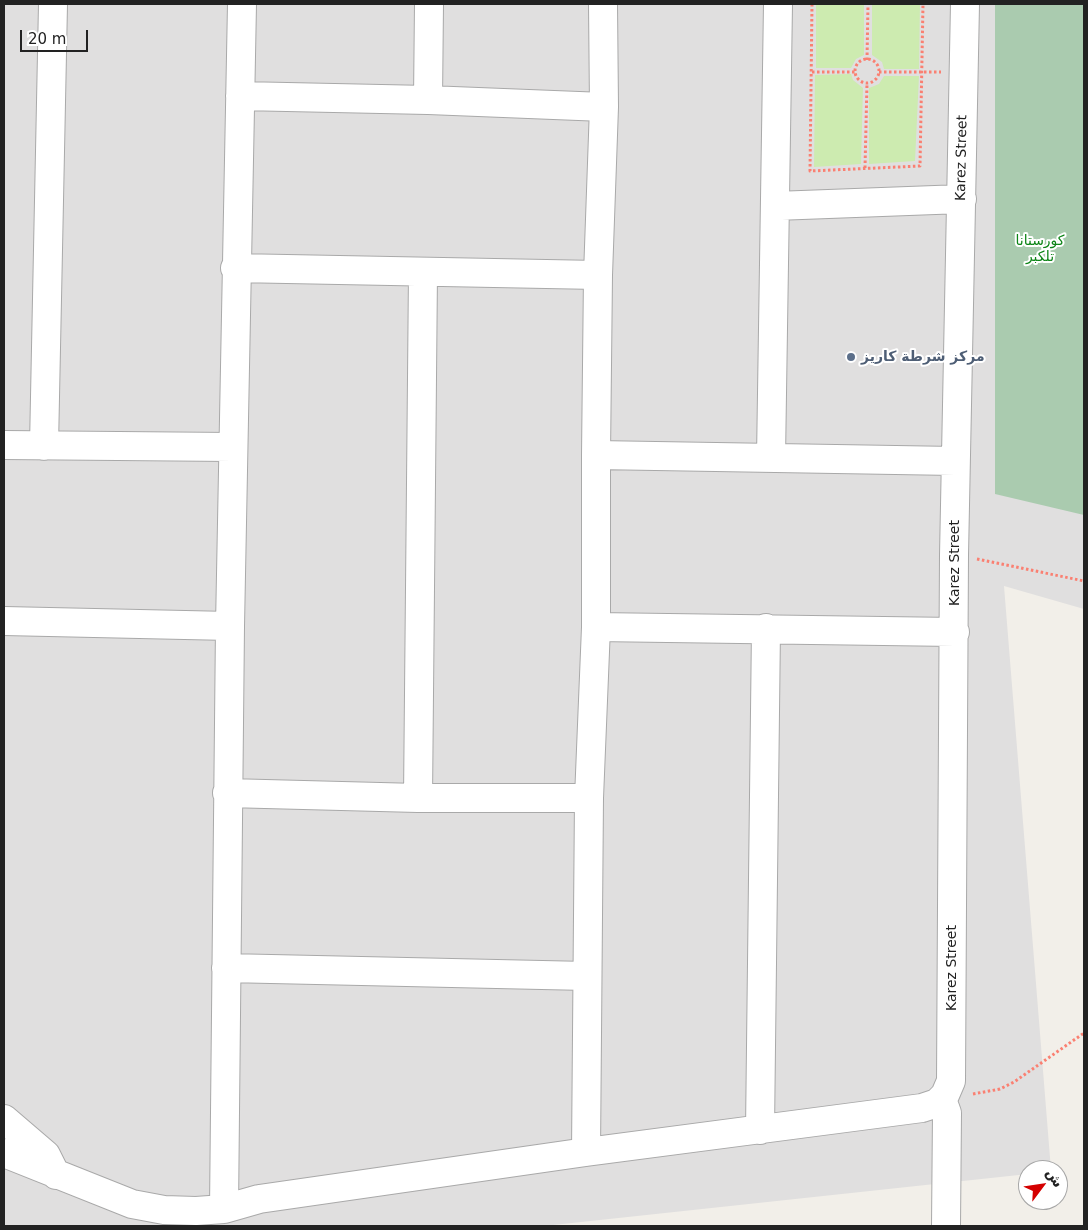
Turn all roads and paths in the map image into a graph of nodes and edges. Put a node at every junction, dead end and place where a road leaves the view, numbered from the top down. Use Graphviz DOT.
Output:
graph roads {
  1 [pos="53,4"];
  2 [pos="242,4"];
  3 [pos="430,4"];
  4 [pos="603,4"];
  5 [pos="778,4"];
  6 [pos="812,4"];
  7 [pos="868,4"];
  8 [pos="923,4"];
  9 [pos="965,4"];
  10 [pos="867,60"];
  11 [pos="812,72"];
  12 [pos="855,72"];
  13 [pos="879,72"];
  14 [pos="922,72"];
  15 [pos="964,72"];
  16 [pos="866,83"];
  17 [pos="240,96"];
  18 [pos="428,100"];
  19 [pos="604,107"];
  20 [pos="865,168"];
  21 [pos="962,200"];
  22 [pos="775,206"];
  23 [pos="235,268"];
  24 [pos="424,272"];
  25 [pos="598,276"];
  26 [pos="4,445"];
  27 [pos="44,446"];
  28 [pos="232,447"];
  29 [pos="596,455"];
  30 [pos="771,458"];
  31 [pos="955,461"];
  32 [pos="954,555"];
  33 [pos="1084,581"];
  34 [pos="4,621"];
  35 [pos="230,626"];
  36 [pos="596,627"];
  37 [pos="766,628"];
  38 [pos="955,632"];
  39 [pos="227,793"];
  40 [pos="418,798"];
  41 [pos="589,798"];
  42 [pos="226,968"];
  43 [pos="588,976"];
  44 [pos="1084,1033"];
  45 [pos="937,1099"];
  46 [pos="4,1119"];
  47 [pos="760,1130"];
  48 [pos="586,1152"];
  49 [pos="4,1153"];
  50 [pos="56,1175"];
  51 [pos="224,1209"];
  52 [pos="946,1226"];
  1 -- 27 [label="street"];
  2 -- 17 [label="street"];
  3 -- 18 [label="street"];
  4 -- 19 [label="street"];
  5 -- 22 [label="street"];
  6 -- 11 [label="path"];
  7 -- 10 [label="path"];
  8 -- 14 [label="path"];
  9 -- 15 [label="street, Karez Street"];
  10 -- 12 [label="path"];
  10 -- 13 [label="path"];
  11 -- 12 [label="path"];
  11 -- 20 [label="path"];
  12 -- 16 [label="path"];
  13 -- 14 [label="path"];
  13 -- 16 [label="path"];
  14 -- 15 [label="path"];
  14 -- 20 [label="path"];
  15 -- 21 [label="street, Karez Street"];
  16 -- 20 [label="path"];
  17 -- 18 [label="street"];
  17 -- 23 [label="street"];
  18 -- 19 [label="street"];
  19 -- 25 [label="street"];
  21 -- 22 [label="street"];
  21 -- 31 [label="street, Karez Street"];
  22 -- 30 [label="street"];
  23 -- 24 [label="street"];
  23 -- 28 [label="street"];
  24 -- 25 [label="street"];
  24 -- 40 [label="street"];
  25 -- 29 [label="street"];
  26 -- 27 [label="street"];
  27 -- 28 [label="street"];
  28 -- 35 [label="street"];
  29 -- 30 [label="street"];
  29 -- 36 [label="street"];
  30 -- 31 [label="street"];
  31 -- 32 [label="street, Karez Street"];
  32 -- 33 [label="path"];
  32 -- 38 [label="street, Karez Street"];
  34 -- 35 [label="street"];
  35 -- 39 [label="street"];
  36 -- 37 [label="street"];
  36 -- 41 [label="street"];
  37 -- 38 [label="street"];
  37 -- 47 [label="street"];
  38 -- 45 [label="street, Karez Street"];
  39 -- 40 [label="street"];
  39 -- 42 [label="street"];
  40 -- 41 [label="street"];
  41 -- 43 [label="street"];
  42 -- 43 [label="street"];
  42 -- 51 [label="street"];
  43 -- 48 [label="street"];
  44 -- 45 [label="path"];
  45 -- 47 [label="street"];
  45 -- 52 [label="street"];
  46 -- 50 [label="street"];
  47 -- 48 [label="street"];
  48 -- 51 [label="street"];
  49 -- 50 [label="street"];
  50 -- 51 [label="street"];
}
